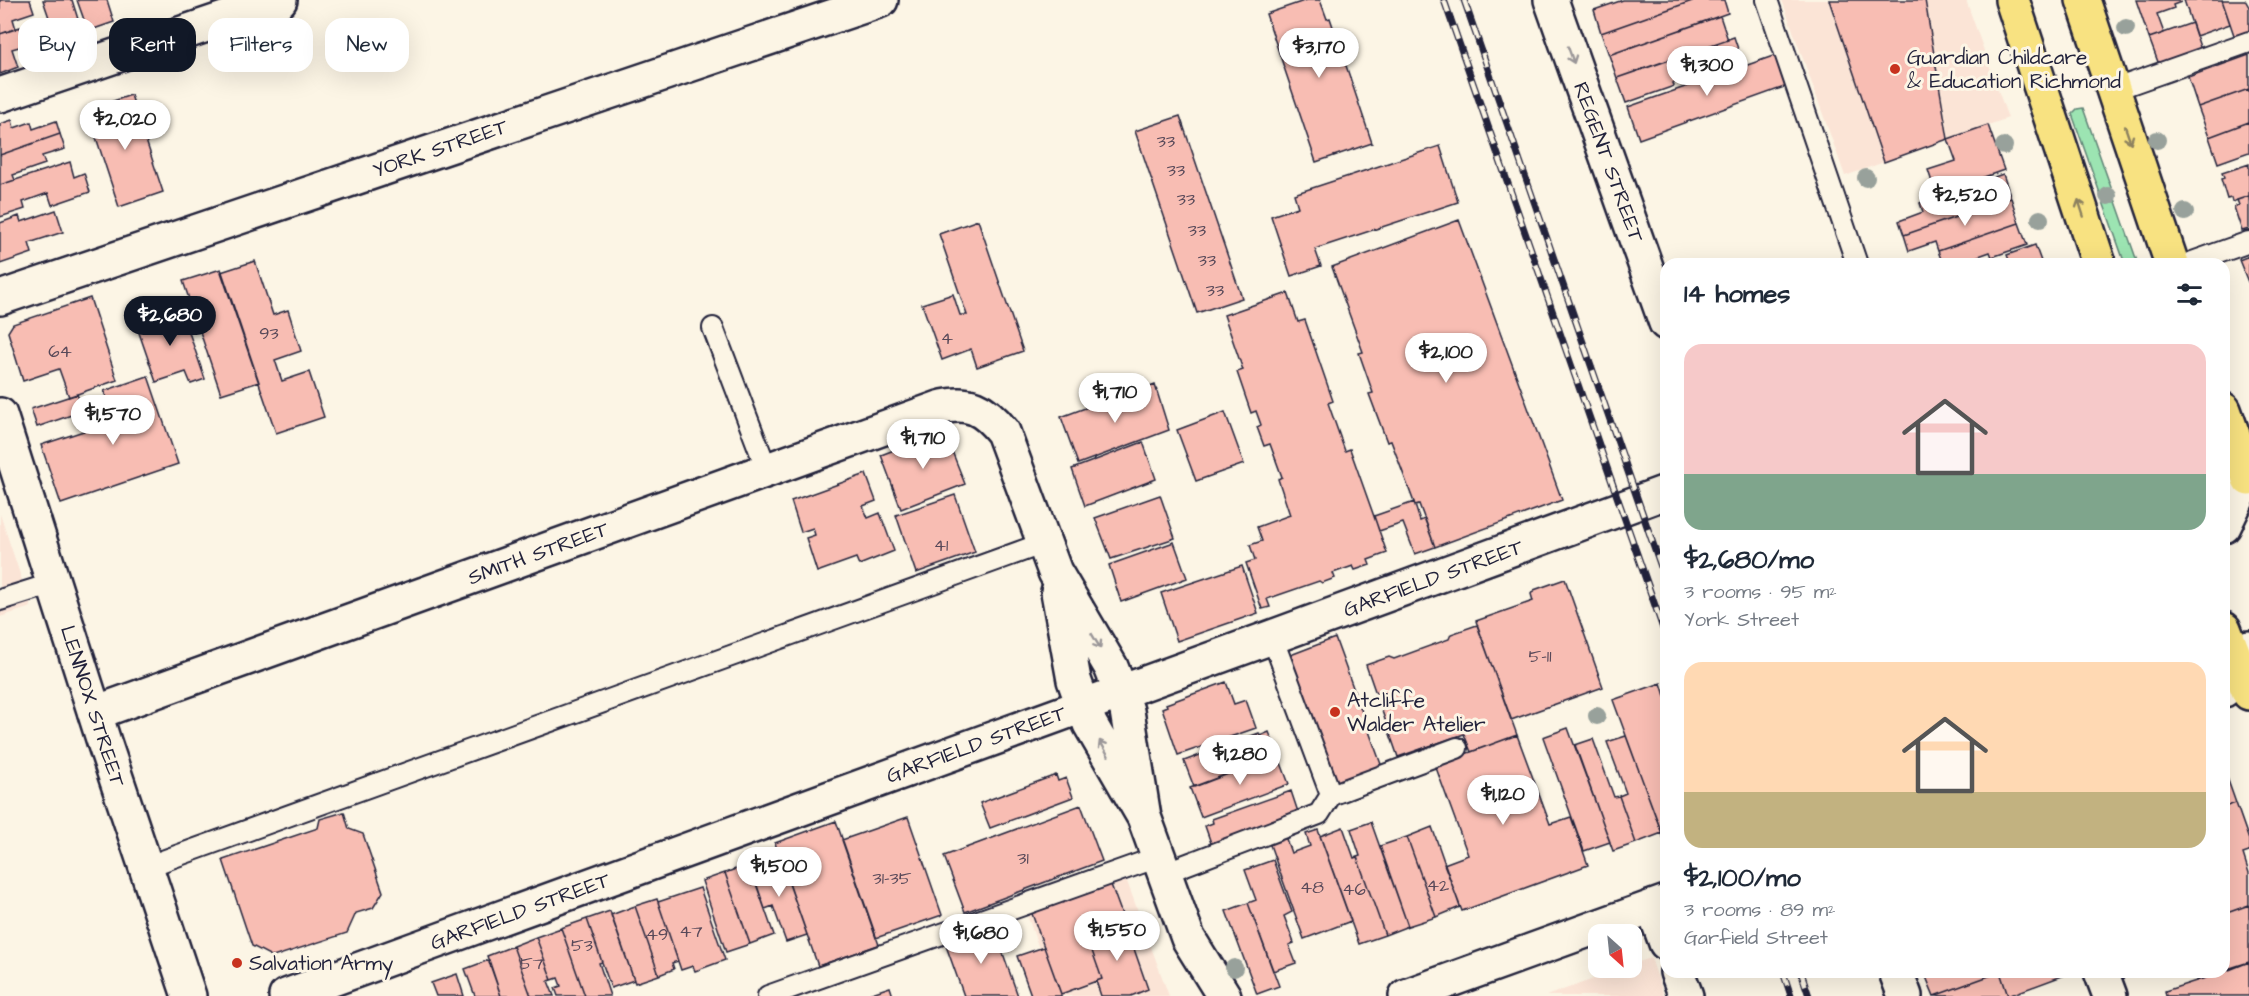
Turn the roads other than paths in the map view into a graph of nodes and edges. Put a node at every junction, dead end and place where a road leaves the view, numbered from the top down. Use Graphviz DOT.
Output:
graph roads {
  1 [pos="280,0"];
  2 [pos="881,0"];
  3 [pos="1551,0"];
  4 [pos="1767,0"];
  5 [pos="2012,0"];
  6 [pos="2083,0"];
  7 [pos="2249,42"];
  8 [pos="2113,90"];
  9 [pos="0,95"];
  10 [pos="2249,242"];
  11 [pos="1855,258"];
  12 [pos="2097,258"];
  13 [pos="2170,258"];
  14 [pos="2204,258"];
  15 [pos="0,298"];
  16 [pos="1660,306"];
  17 [pos="713,328"];
  18 [pos="0,415"];
  19 [pos="2230,436"];
  20 [pos="767,470"];
  21 [pos="2242,489"];
  22 [pos="1660,494"];
  23 [pos="2230,514"];
  24 [pos="1050,558"];
  25 [pos="54,583"];
  26 [pos="0,600"];
  27 [pos="1272,638"];
  28 [pos="2230,646"];
  29 [pos="2240,675"];
  30 [pos="1121,692"];
  31 [pos="1083,705"];
  32 [pos="95,713"];
  33 [pos="1456,748"];
  34 [pos="1331,795"];
  35 [pos="1144,817"];
  36 [pos="1161,865"];
  37 [pos="146,867"];
  38 [pos="1660,904"];
  39 [pos="1188,938"];
  40 [pos="1679,978"];
  41 [pos="1898,978"];
  42 [pos="2103,978"];
  43 [pos="189,996"];
  44 [pos="286,996"];
  45 [pos="768,996"];
  46 [pos="1196,996"];
  47 [pos="1224,996"];
  48 [pos="1406,996"];
  49 [pos="1686,996"];
  50 [pos="1905,996"];
  51 [pos="2110,996"];
  1 -- 9 [label="street"];
  2 -- 15 [label="street, YORK STREET"];
  3 -- 16 [label="street, REGENT STREET, one-way"];
  4 -- 11 [label="lane"];
  12 -- 5 [label="highway, one-way"];
  6 -- 8 [label="highway"];
  7 -- 8 [label="lane"];
  8 -- 13 [label="highway, one-way"];
  10 -- 14 [label="lane"];
  17 -- 20 [label="lane"];
  18 -- 25 [label="street, LENNOX STREET"];
  19 -- 21 [label="highway"];
  20 -- 24 [label="street, SMITH STREET"];
  20 -- 32 [label="street, SMITH STREET"];
  21 -- 23 [label="street"];
  22 -- 27 [label="street, GARFIELD STREET"];
  24 -- 30 [label="street, one-way"];
  24 -- 31 [label="street"];
  24 -- 37 [label="lane"];
  25 -- 26 [label="lane"];
  25 -- 32 [label="street, LENNOX STREET"];
  27 -- 30 [label="street, GARFIELD STREET"];
  27 -- 34 [label="lane"];
  28 -- 29 [label="highway"];
  30 -- 31 [label="street, GARFIELD STREET"];
  30 -- 35 [label="street"];
  35 -- 31 [label="street, one-way"];
  31 -- 44 [label="street, GARFIELD STREET"];
  32 -- 37 [label="street, LENNOX STREET"];
  33 -- 34 [label="lane"];
  34 -- 36 [label="lane"];
  35 -- 36 [label="street"];
  36 -- 39 [label="street"];
  36 -- 45 [label="lane"];
  37 -- 43 [label="street, LENNOX STREET"];
  38 -- 48 [label="street"];
  39 -- 46 [label="street"];
  39 -- 47 [label="street"];
  40 -- 49 [label="street"];
  41 -- 50 [label="street"];
  42 -- 51 [label="street"];
}
